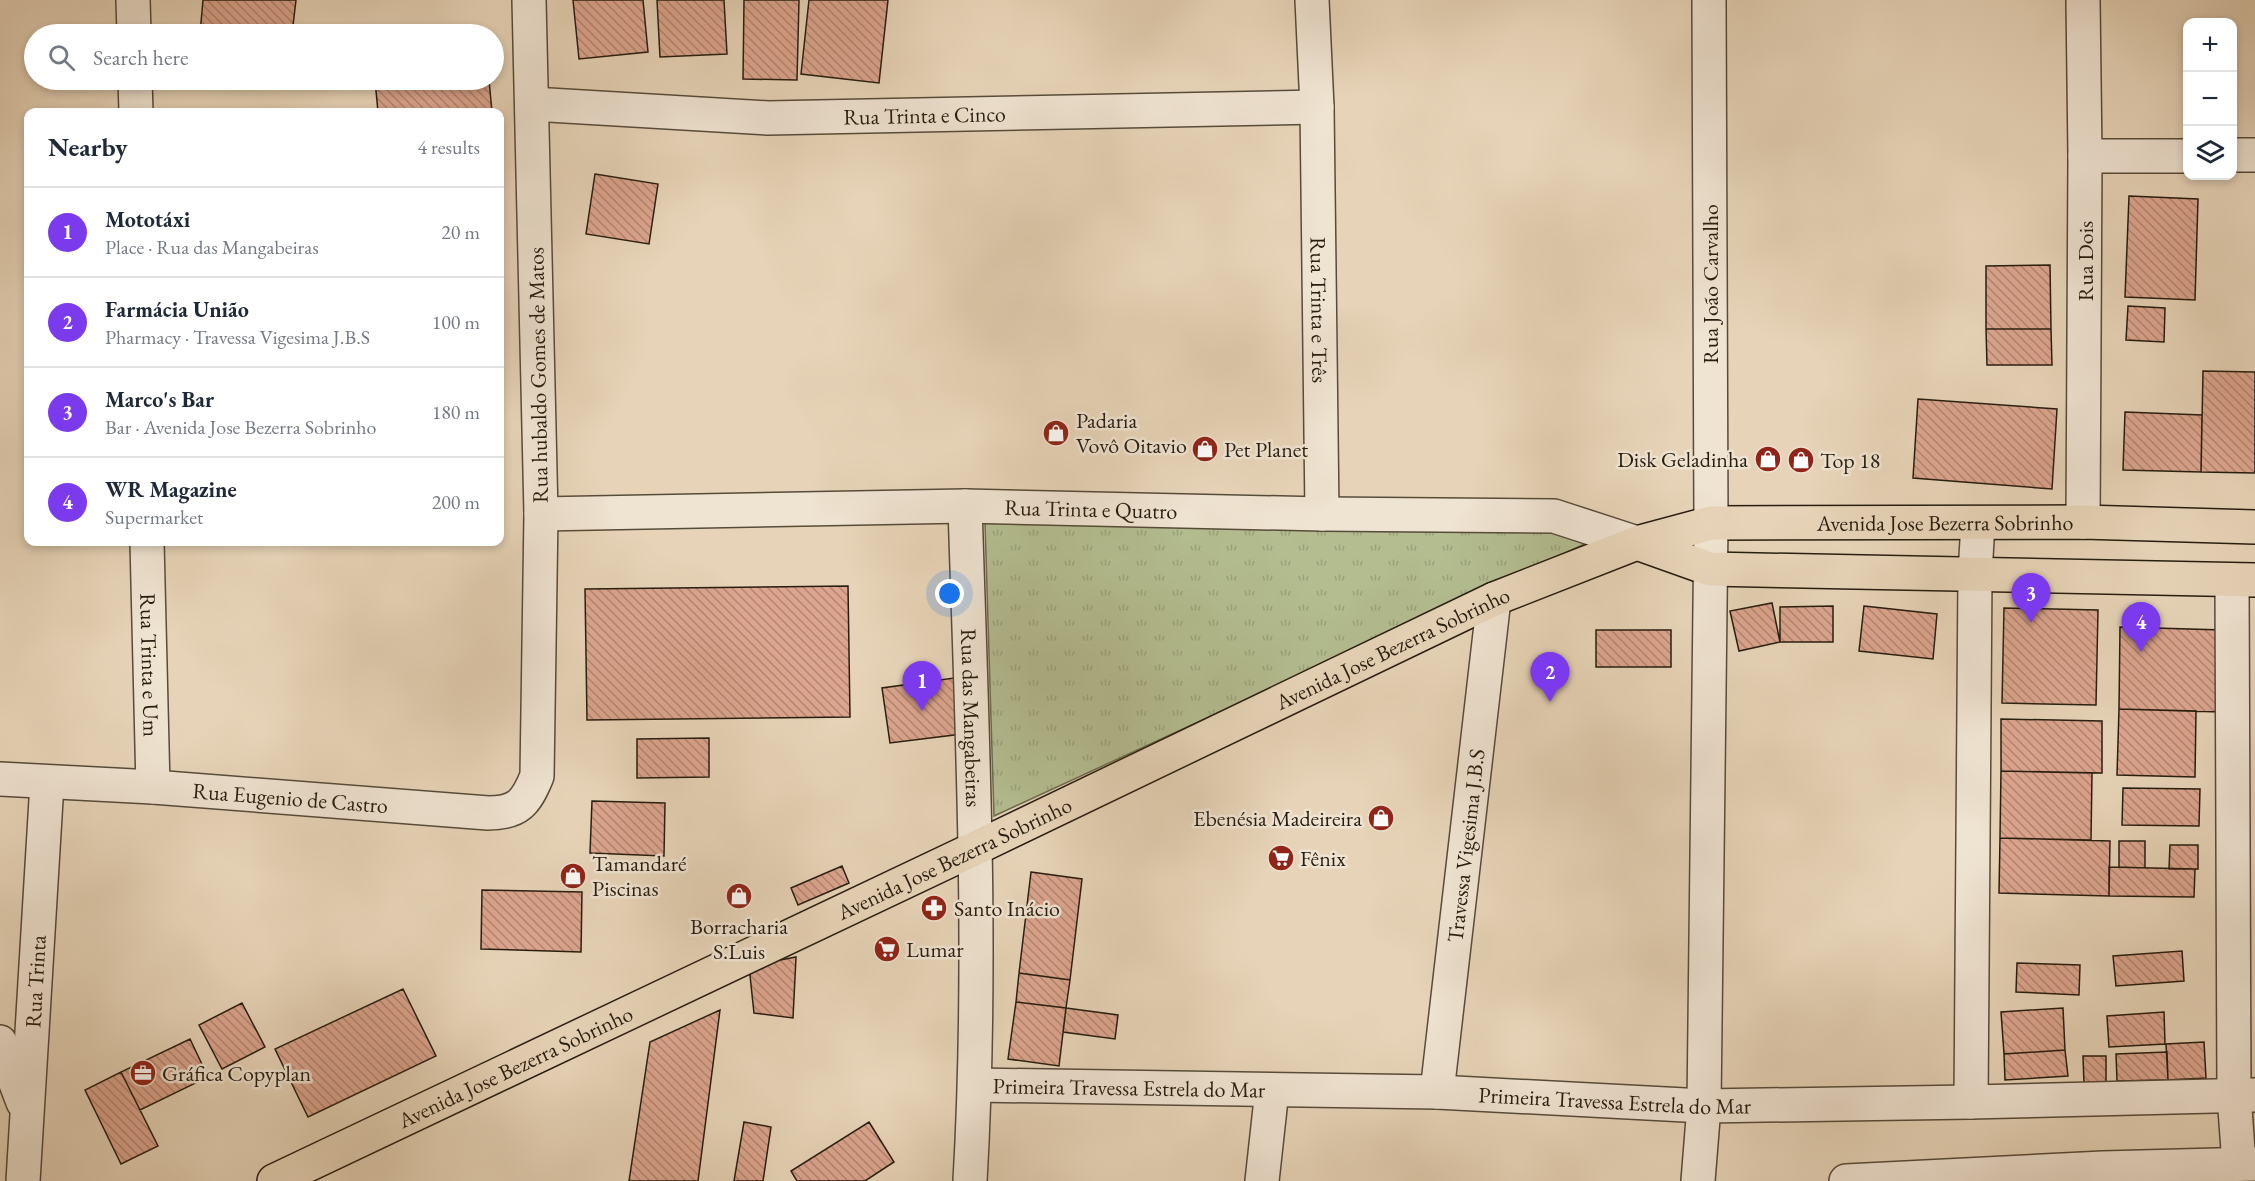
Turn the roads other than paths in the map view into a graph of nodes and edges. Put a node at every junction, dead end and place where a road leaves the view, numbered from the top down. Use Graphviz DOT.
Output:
graph roads {
  1 [pos="133,0"];
  2 [pos="529,0"];
  3 [pos="1312,0"];
  4 [pos="1709,0"];
  5 [pos="2083,0"];
  6 [pos="134,24"];
  7 [pos="135,90"];
  8 [pos="532,104"];
  9 [pos="1317,107"];
  10 [pos="136,108"];
  11 [pos="2237,155"];
  12 [pos="2255,155"];
  13 [pos="2085,156"];
  14 [pos="2183,156"];
  15 [pos="965,506"];
  16 [pos="541,514"];
  17 [pos="1322,514"];
  18 [pos="2083,522"];
  19 [pos="1711,523"];
  20 [pos="1978,523"];
  21 [pos="2255,527"];
  22 [pos="1637,543"];
  23 [pos="147,546"];
  24 [pos="1710,569"];
  25 [pos="1975,574"];
  26 [pos="2244,580"];
  27 [pos="1494,599"];
  28 [pos="537,750"];
  29 [pos="0,779"];
  30 [pos="47,783"];
  31 [pos="153,787"];
  32 [pos="976,848"];
  33 [pos="0,1042"];
  34 [pos="975,1085"];
  35 [pos="1272,1090"];
  36 [pos="1437,1092"];
  37 [pos="2244,1095"];
  38 [pos="1971,1102"];
  39 [pos="1704,1106"];
  40 [pos="27,1112"];
  41 [pos="2247,1164"];
  42 [pos="23,1181"];
  43 [pos="274,1181"];
  44 [pos="970,1181"];
  45 [pos="1262,1181"];
  46 [pos="1698,1181"];
  47 [pos="1846,1181"];
  1 -- 6 [label="street"];
  2 -- 8 [label="street, Rua hubaldo Gomes de Matos"];
  3 -- 9 [label="street, Rua Trinta e Três"];
  4 -- 19 [label="street, Rua João Carvalho"];
  5 -- 13 [label="street, Rua Dois"];
  7 -- 10 [label="street"];
  8 -- 9 [label="street, Rua Trinta e Cinco"];
  8 -- 16 [label="street, Rua hubaldo Gomes de Matos"];
  9 -- 17 [label="street, Rua Trinta e Três"];
  11 -- 12 [label="street"];
  13 -- 14 [label="street"];
  13 -- 18 [label="street, Rua Dois"];
  15 -- 16 [label="street, Rua Trinta e Quatro"];
  15 -- 17 [label="street, Rua Trinta e Quatro"];
  15 -- 32 [label="street, Rua das Mangabeiras"];
  16 -- 28 [label="street, Rua hubaldo Gomes de Matos"];
  17 -- 22 [label="street, Rua Trinta e Quatro"];
  18 -- 20 [label="main road, Avenida Jose Bezerra Sobrinho"];
  18 -- 21 [label="main road, Avenida Jose Bezerra Sobrinho"];
  19 -- 20 [label="main road, Avenida Jose Bezerra Sobrinho"];
  19 -- 22 [label="main road, Avenida Jose Bezerra Sobrinho"];
  19 -- 24 [label="street, Rua João Carvalho"];
  20 -- 25 [label="street"];
  22 -- 24 [label="main road"];
  22 -- 27 [label="main road, Avenida Jose Bezerra Sobrinho"];
  23 -- 31 [label="street, Rua Trinta e Um"];
  24 -- 25 [label="main road"];
  24 -- 39 [label="street, Rua João Carvalho"];
  25 -- 26 [label="main road"];
  25 -- 38 [label="street"];
  26 -- 37 [label="street"];
  27 -- 32 [label="main road, Avenida Jose Bezerra Sobrinho"];
  27 -- 36 [label="street, Travessa Vigesima J.B.S"];
  28 -- 31 [label="street, Rua Eugenio de Castro"];
  29 -- 30 [label="street, Rua Eugenio de Castro"];
  30 -- 31 [label="street, Rua Eugenio de Castro"];
  30 -- 40 [label="street, Rua Trinta"];
  32 -- 34 [label="street, Rua das Mangabeiras"];
  32 -- 43 [label="main road, Avenida Jose Bezerra Sobrinho"];
  33 -- 40 [label="street"];
  34 -- 35 [label="street, Primeira Travessa Estrela do Mar"];
  34 -- 44 [label="street, Rua das Mangabeiras"];
  35 -- 36 [label="street, Primeira Travessa Estrela do Mar"];
  35 -- 45 [label="street"];
  36 -- 39 [label="street, Primeira Travessa Estrela do Mar"];
  37 -- 38 [label="street, Primeira Travessa Estrela do Mar"];
  37 -- 41 [label="street"];
  38 -- 39 [label="street, Primeira Travessa Estrela do Mar"];
  39 -- 46 [label="street, Rua João Carvalho"];
  40 -- 42 [label="street, Rua Trinta"];
  41 -- 47 [label="street"];
}
